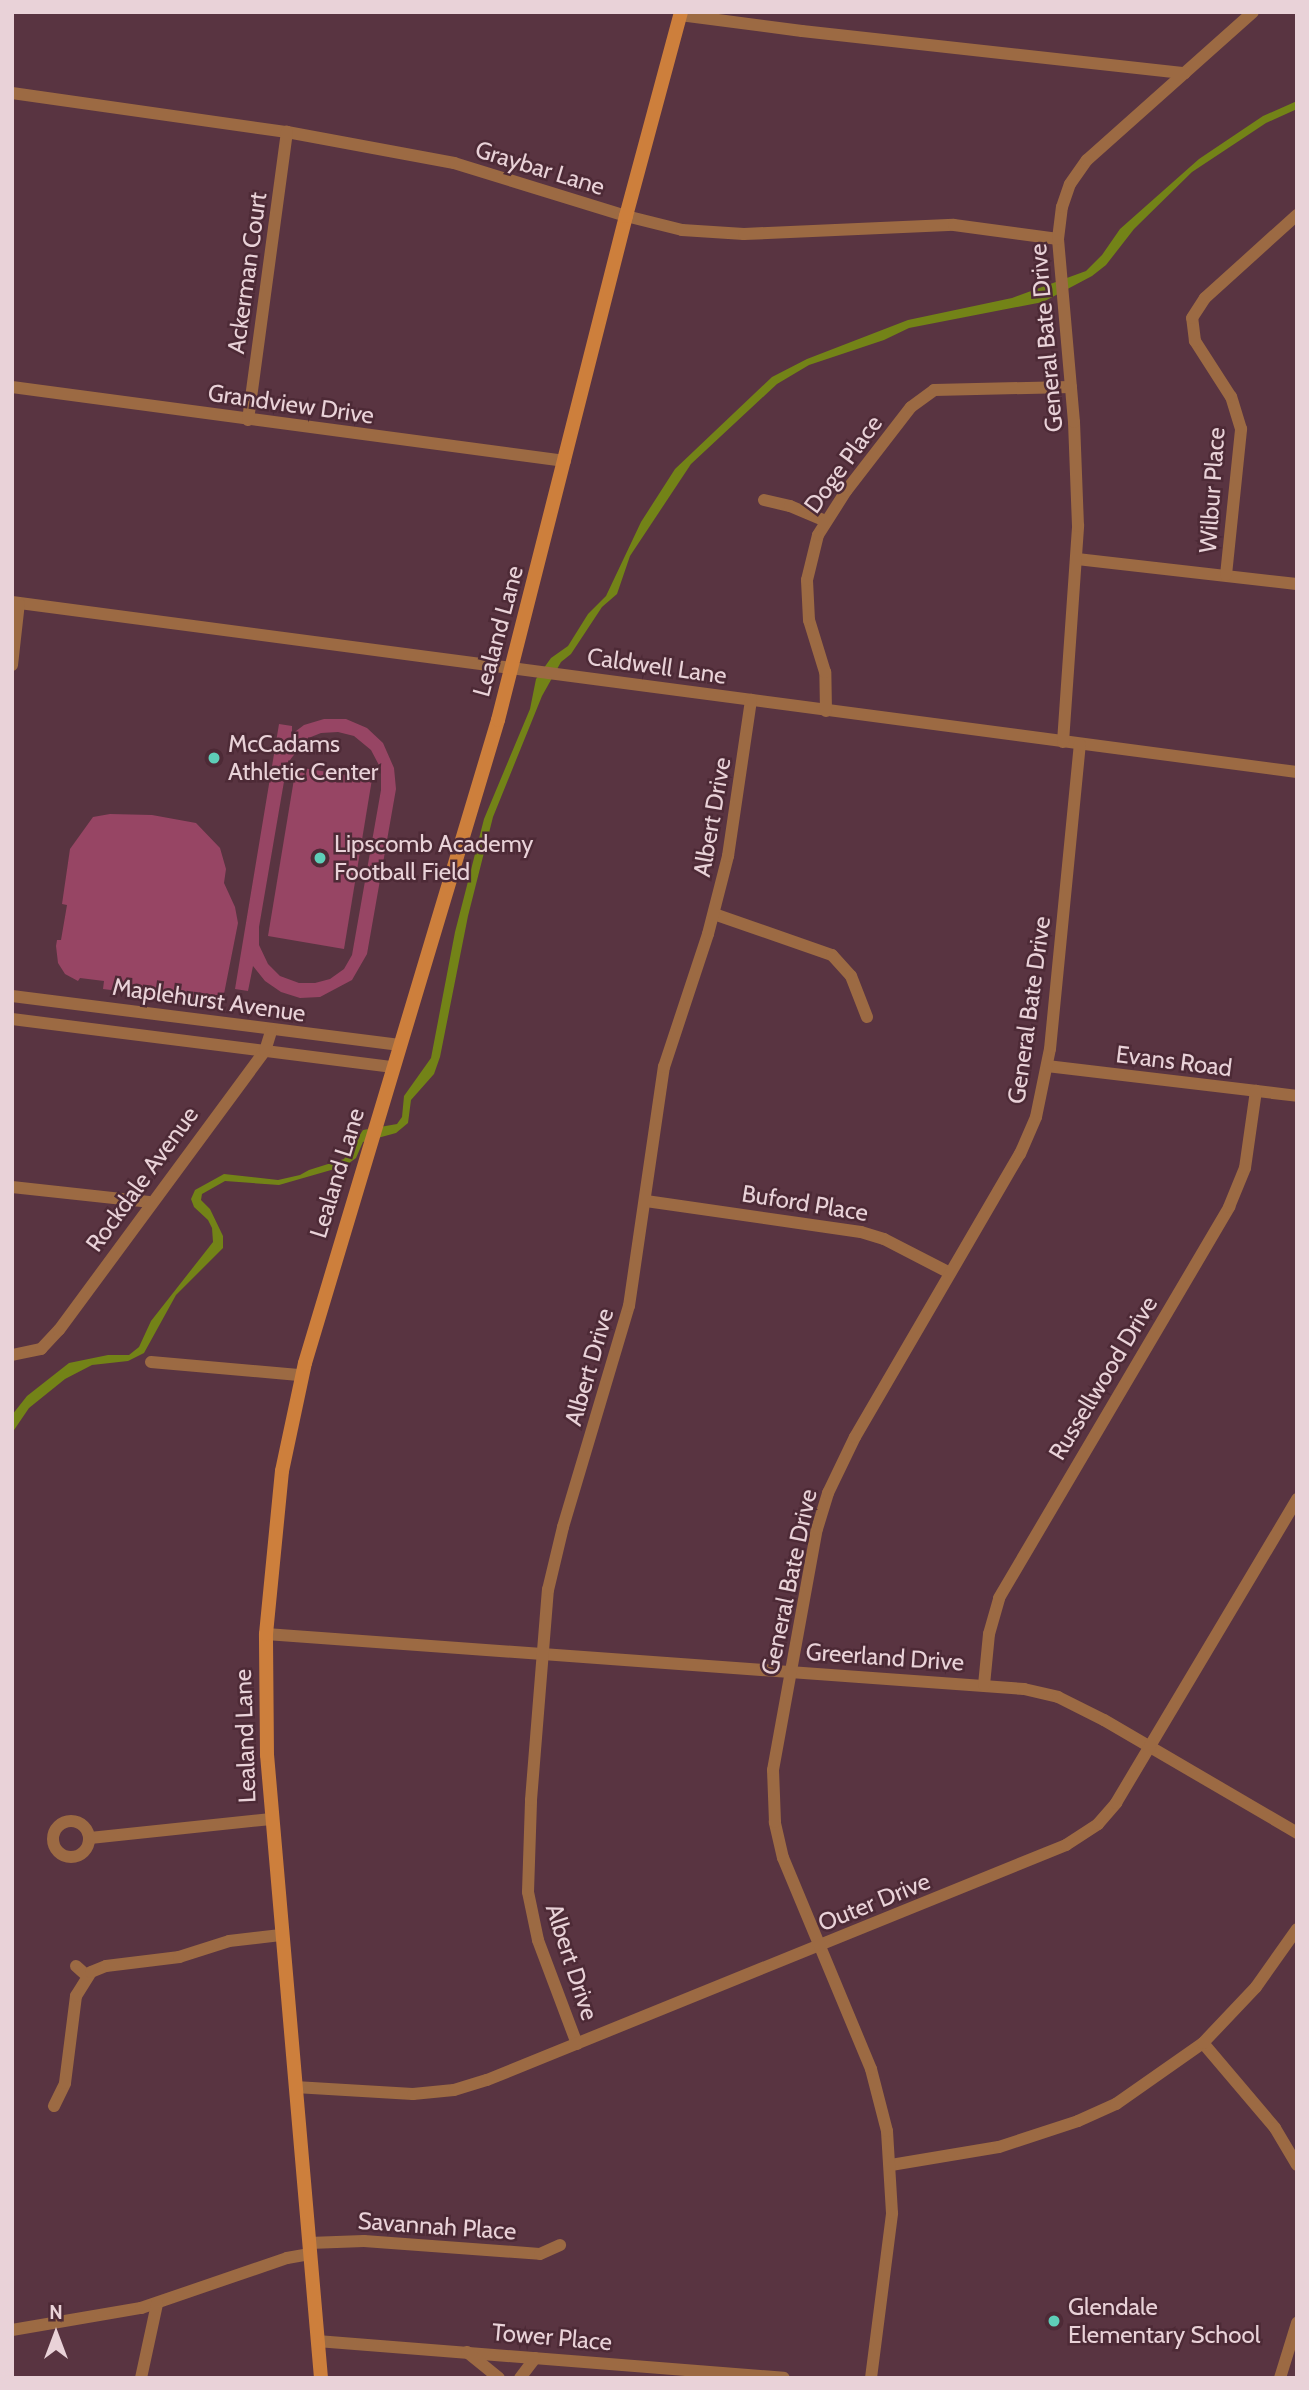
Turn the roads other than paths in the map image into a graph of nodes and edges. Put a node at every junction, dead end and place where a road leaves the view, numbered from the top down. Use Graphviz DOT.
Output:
graph roads {
  1 [pos="1253,12"];
  2 [pos="681,14"];
  3 [pos="1185,73"];
  4 [pos="12,93"];
  5 [pos="287,132"];
  6 [pos="1297,215"];
  7 [pos="626,216"];
  8 [pos="1058,239"];
  9 [pos="12,387"];
  10 [pos="1071,387"];
  11 [pos="248,420"];
  12 [pos="565,461"];
  13 [pos="764,500"];
  14 [pos="825,521"];
  15 [pos="1077,559"];
  16 [pos="1227,575"];
  17 [pos="1297,584"];
  18 [pos="16,602"];
  19 [pos="12,665"];
  20 [pos="513,668"];
  21 [pos="751,700"];
  22 [pos="826,711"];
  23 [pos="1063,742"];
  24 [pos="1080,744"];
  25 [pos="1297,772"];
  26 [pos="714,914"];
  27 [pos="12,996"];
  28 [pos="867,1017"];
  29 [pos="12,1020"];
  30 [pos="271,1031"];
  31 [pos="400,1045"];
  32 [pos="265,1051"];
  33 [pos="1047,1066"];
  34 [pos="393,1067"];
  35 [pos="1256,1091"];
  36 [pos="1297,1096"];
  37 [pos="12,1187"];
  38 [pos="646,1201"];
  39 [pos="151,1202"];
  40 [pos="950,1273"];
  41 [pos="12,1355"];
  42 [pos="151,1362"];
  43 [pos="302,1375"];
  44 [pos="1297,1499"];
  45 [pos="266,1634"];
  46 [pos="542,1653"];
  47 [pos="790,1671"];
  48 [pos="984,1685"];
  49 [pos="1150,1747"];
  50 [pos="271,1819"];
  51 [pos="1297,1833"];
  52 [pos="90,1838"];
  53 [pos="1297,1929"];
  54 [pos="281,1935"];
  55 [pos="819,1947"];
  56 [pos="76,1966"];
  57 [pos="87,1976"];
  58 [pos="1203,2043"];
  59 [pos="578,2044"];
  60 [pos="295,2087"];
  61 [pos="54,2106"];
  62 [pos="891,2165"];
  63 [pos="1297,2165"];
  64 [pos="560,2245"];
  65 [pos="309,2248"];
  66 [pos="157,2304"];
  67 [pos="1297,2323"];
  68 [pos="12,2330"];
  69 [pos="317,2341"];
  70 [pos="465,2351"];
  71 [pos="535,2358"];
  72 [pos="141,2378"];
  73 [pos="321,2378"];
  74 [pos="499,2378"];
  75 [pos="520,2378"];
  76 [pos="784,2378"];
  77 [pos="871,2378"];
  78 [pos="1280,2378"];
  1 -- 3 [label="street, General Bate Drive"];
  2 -- 3 [label="street"];
  2 -- 7 [label="street, Lealand Lane"];
  3 -- 8 [label="street, General Bate Drive"];
  4 -- 5 [label="street, Graybar Lane"];
  5 -- 7 [label="street, Graybar Lane"];
  5 -- 11 [label="street, Ackerman Court"];
  6 -- 16 [label="street, Wilbur Place"];
  7 -- 8 [label="street, Graybar Lane"];
  7 -- 12 [label="street, Lealand Lane"];
  8 -- 10 [label="street, General Bate Drive"];
  9 -- 11 [label="street, Grandview Drive"];
  10 -- 14 [label="street, Doge Place"];
  10 -- 15 [label="street, General Bate Drive"];
  11 -- 12 [label="street, Grandview Drive"];
  12 -- 20 [label="street, Lealand Lane"];
  13 -- 14 [label="street"];
  14 -- 22 [label="street, Doge Place"];
  15 -- 16 [label="street"];
  15 -- 23 [label="street, General Bate Drive"];
  16 -- 17 [label="street"];
  18 -- 19 [label="street"];
  18 -- 20 [label="street, Caldwell Lane"];
  20 -- 21 [label="street, Caldwell Lane"];
  20 -- 31 [label="street, Lealand Lane"];
  21 -- 22 [label="street, Caldwell Lane"];
  21 -- 26 [label="street, Albert Drive"];
  22 -- 23 [label="street, Caldwell Lane"];
  23 -- 24 [label="street, Caldwell Lane"];
  24 -- 25 [label="street, Caldwell Lane"];
  24 -- 33 [label="street, General Bate Drive"];
  26 -- 28 [label="street"];
  26 -- 38 [label="street, Albert Drive"];
  27 -- 30 [label="street, Maplehurst Avenue"];
  29 -- 32 [label="street, Maplehurst Avenue"];
  30 -- 31 [label="street, Maplehurst Avenue"];
  30 -- 32 [label="street, Rockdale Avenue"];
  31 -- 34 [label="street, Lealand Lane"];
  32 -- 34 [label="street, Maplehurst Avenue"];
  32 -- 39 [label="street, Rockdale Avenue"];
  33 -- 35 [label="street, Evans Road"];
  33 -- 40 [label="street, General Bate Drive"];
  34 -- 43 [label="street, Lealand Lane"];
  35 -- 36 [label="street, Evans Road"];
  35 -- 48 [label="street, Russellwood Drive"];
  37 -- 39 [label="street"];
  38 -- 40 [label="street, Buford Place"];
  38 -- 46 [label="street, Albert Drive"];
  39 -- 41 [label="street, Rockdale Avenue"];
  40 -- 47 [label="street, General Bate Drive"];
  42 -- 43 [label="street"];
  43 -- 45 [label="street, Lealand Lane"];
  44 -- 49 [label="street, Outer Drive"];
  45 -- 46 [label="street, Greerland Drive"];
  45 -- 50 [label="street, Lealand Lane"];
  46 -- 47 [label="street, Greerland Drive"];
  46 -- 59 [label="street, Albert Drive"];
  47 -- 48 [label="street, Greerland Drive"];
  47 -- 55 [label="street, General Bate Drive"];
  48 -- 49 [label="street, Greerland Drive"];
  49 -- 51 [label="street, Greerland Drive"];
  49 -- 55 [label="street, Outer Drive"];
  50 -- 52 [label="street"];
  50 -- 54 [label="street, Lealand Lane"];
  53 -- 58 [label="street"];
  54 -- 57 [label="street"];
  54 -- 60 [label="street, Lealand Lane"];
  55 -- 59 [label="street, Outer Drive"];
  55 -- 62 [label="street, General Bate Drive"];
  56 -- 57 [label="street"];
  57 -- 61 [label="street"];
  58 -- 62 [label="street"];
  58 -- 63 [label="street"];
  59 -- 60 [label="street, Outer Drive"];
  60 -- 65 [label="street, Lealand Lane"];
  62 -- 77 [label="street, General Bate Drive"];
  64 -- 65 [label="street, Savannah Place"];
  65 -- 66 [label="street"];
  65 -- 69 [label="street, Lealand Lane"];
  66 -- 68 [label="street"];
  66 -- 72 [label="street"];
  67 -- 78 [label="street"];
  69 -- 70 [label="street, Tower Place"];
  69 -- 73 [label="street, Lealand Lane"];
  70 -- 71 [label="street, Tower Place"];
  70 -- 74 [label="street"];
  71 -- 75 [label="street"];
  71 -- 76 [label="street, Tower Place"];
}
